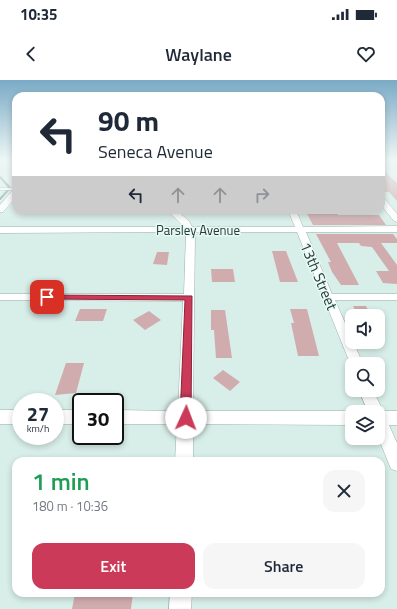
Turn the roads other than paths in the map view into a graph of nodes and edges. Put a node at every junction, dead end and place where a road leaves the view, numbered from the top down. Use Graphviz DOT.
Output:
graph roads {
  1 [pos="1,189"];
  2 [pos="12,190"];
  3 [pos="12,194"];
  4 [pos="385,205"];
  5 [pos="0,210"];
  6 [pos="176,214"];
  7 [pos="294,214"];
  8 [pos="397,219"];
  9 [pos="0,230"];
  10 [pos="190,230"];
  11 [pos="300,230"];
  12 [pos="397,230"];
  13 [pos="0,297"];
  14 [pos="328,297"];
  15 [pos="189,298"];
  16 [pos="397,298"];
  17 [pos="353,357"];
  18 [pos="0,417"];
  19 [pos="12,417"];
  20 [pos="124,417"];
  21 [pos="186,418"];
  22 [pos="345,418"];
  23 [pos="385,418"];
  24 [pos="397,418"];
  25 [pos="385,435"];
  26 [pos="184,457"];
  27 [pos="397,463"];
  28 [pos="181,597"];
  29 [pos="180,609"];
  1 -- 2 [label="lane"];
  3 -- 5 [label="street"];
  4 -- 8 [label="street"];
  6 -- 10 [label="street"];
  7 -- 11 [label="street, 13th Street"];
  9 -- 10 [label="street, Parsley Avenue"];
  10 -- 11 [label="street, Parsley Avenue"];
  10 -- 15 [label="street"];
  11 -- 12 [label="street, Parsley Avenue"];
  11 -- 14 [label="street, 13th Street"];
  13 -- 15 [label="street"];
  14 -- 16 [label="street"];
  14 -- 17 [label="street, 13th Street"];
  15 -- 21 [label="street"];
  18 -- 19 [label="street"];
  20 -- 21 [label="street"];
  21 -- 22 [label="street"];
  21 -- 26 [label="street"];
  23 -- 24 [label="street"];
  25 -- 27 [label="street"];
  28 -- 29 [label="street"];
}
